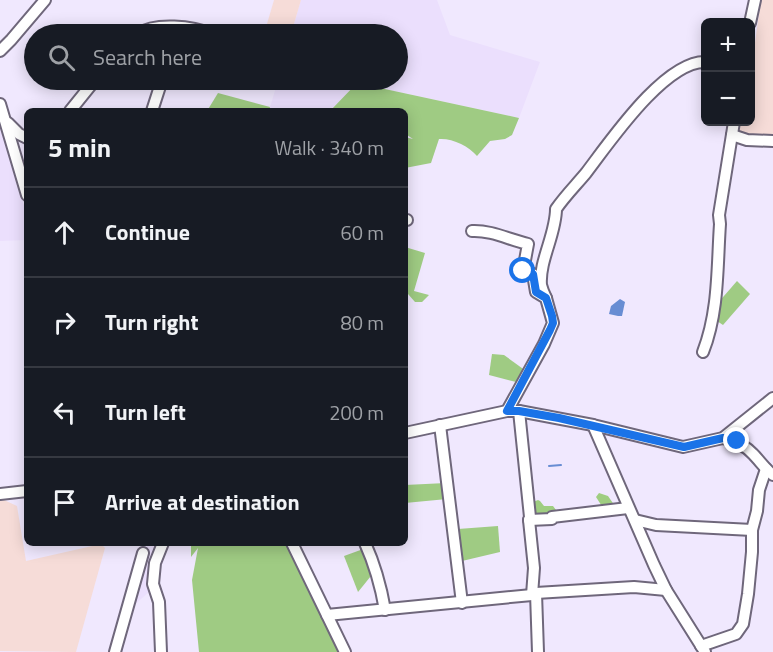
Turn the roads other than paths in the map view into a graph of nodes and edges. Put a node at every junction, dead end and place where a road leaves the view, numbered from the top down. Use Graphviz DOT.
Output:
graph roads {
  1 [pos="45,0"];
  2 [pos="755,0"];
  3 [pos="751,18"];
  4 [pos="25,24"];
  5 [pos="24,25"];
  6 [pos="0,51"];
  7 [pos="701,61"];
  8 [pos="87,90"];
  9 [pos="159,90"];
  10 [pos="0,104"];
  11 [pos="72,108"];
  12 [pos="153,108"];
  13 [pos="6,120"];
  14 [pos="733,126"];
  15 [pos="732,135"];
  16 [pos="24,136"];
  17 [pos="773,141"];
  18 [pos="24,184"];
  19 [pos="472,231"];
  20 [pos="546,298"];
  21 [pos="703,352"];
  22 [pos="773,398"];
  23 [pos="507,411"];
  24 [pos="519,411"];
  25 [pos="440,425"];
  26 [pos="593,425"];
  27 [pos="408,432"];
  28 [pos="723,438"];
  29 [pos="769,472"];
  30 [pos="24,491"];
  31 [pos="0,495"];
  32 [pos="628,508"];
  33 [pos="529,520"];
  34 [pos="635,520"];
  35 [pos="752,530"];
  36 [pos="162,546"];
  37 [pos="293,546"];
  38 [pos="366,546"];
  39 [pos="143,553"];
  40 [pos="155,565"];
  41 [pos="135,580"];
  42 [pos="666,590"];
  43 [pos="534,594"];
  44 [pos="462,603"];
  45 [pos="385,610"];
  46 [pos="327,615"];
  47 [pos="703,649"];
  48 [pos="115,652"];
  49 [pos="161,652"];
  50 [pos="345,652"];
  51 [pos="538,652"];
  1 -- 4 [label="street"];
  2 -- 3 [label="street"];
  5 -- 6 [label="street"];
  7 -- 20 [label="street"];
  8 -- 11 [label="street"];
  9 -- 12 [label="street"];
  10 -- 13 [label="street"];
  13 -- 16 [label="street"];
  13 -- 18 [label="street"];
  14 -- 15 [label="street"];
  15 -- 17 [label="street"];
  15 -- 21 [label="street"];
  19 -- 20 [label="street"];
  20 -- 23 [label="street"];
  22 -- 28 [label="street"];
  23 -- 24 [label="street"];
  23 -- 25 [label="street"];
  24 -- 26 [label="street"];
  24 -- 33 [label="street"];
  25 -- 27 [label="street"];
  25 -- 44 [label="street"];
  26 -- 28 [label="street"];
  26 -- 32 [label="street"];
  28 -- 29 [label="street"];
  29 -- 35 [label="street"];
  30 -- 31 [label="street"];
  32 -- 33 [label="street"];
  32 -- 34 [label="street"];
  33 -- 43 [label="street"];
  34 -- 35 [label="street"];
  34 -- 42 [label="street"];
  35 -- 47 [label="street"];
  36 -- 40 [label="street"];
  37 -- 46 [label="street"];
  38 -- 45 [label="street"];
  39 -- 41 [label="street"];
  40 -- 41 [label="street"];
  40 -- 49 [label="street"];
  41 -- 48 [label="street"];
  42 -- 43 [label="street"];
  42 -- 47 [label="street"];
  43 -- 44 [label="street"];
  43 -- 51 [label="street"];
  44 -- 45 [label="street"];
  45 -- 46 [label="street"];
  46 -- 50 [label="street"];
}
